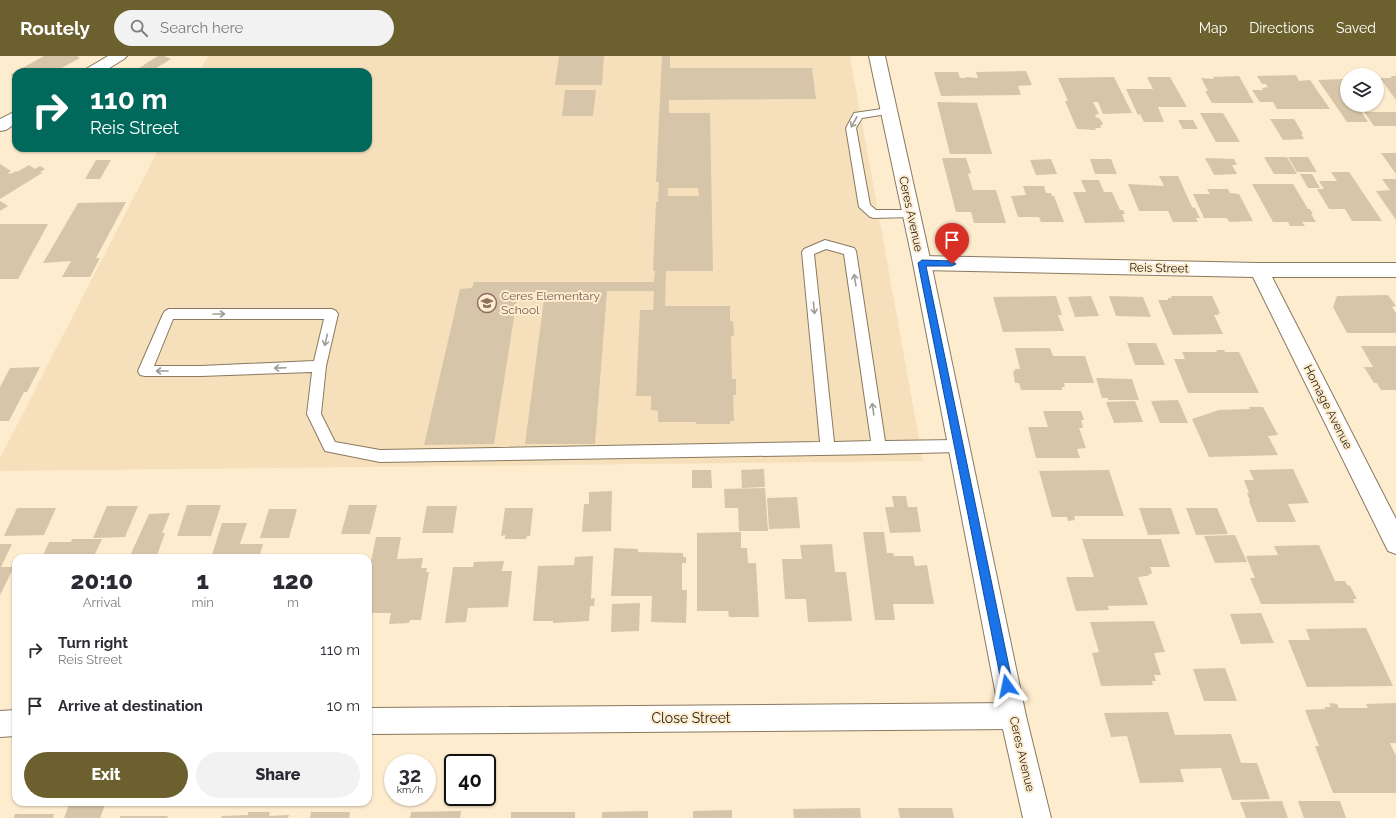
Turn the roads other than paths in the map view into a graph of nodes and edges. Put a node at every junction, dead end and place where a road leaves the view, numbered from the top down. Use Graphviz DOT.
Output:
graph roads {
  1 [pos="119,56"];
  2 [pos="877,56"];
  3 [pos="99,68"];
  4 [pos="889,111"];
  5 [pos="12,118"];
  6 [pos="0,126"];
  7 [pos="911,213"];
  8 [pos="922,263"];
  9 [pos="1259,270"];
  10 [pos="1396,270"];
  11 [pos="319,366"];
  12 [pos="958,446"];
  13 [pos="828,448"];
  14 [pos="879,448"];
  15 [pos="1396,543"];
  16 [pos="1013,716"];
  17 [pos="372,721"];
  18 [pos="0,724"];
  19 [pos="12,724"];
  20 [pos="1037,818"];
  1 -- 3 [label="street"];
  2 -- 4 [label="street, Ceres Avenue"];
  4 -- 7 [label="street, Ceres Avenue"];
  4 -- 7 [label="lane, one-way"];
  5 -- 6 [label="street"];
  7 -- 8 [label="street, Ceres Avenue"];
  8 -- 9 [label="street, Reis Street"];
  8 -- 12 [label="street, Ceres Avenue"];
  9 -- 10 [label="street, Reis Street"];
  9 -- 15 [label="street, Homage Avenue"];
  11 -- 11 [label="lane, one-way"];
  11 -- 13 [label="lane"];
  12 -- 14 [label="lane"];
  12 -- 16 [label="street, Ceres Avenue"];
  13 -- 14 [label="lane"];
  14 -- 13 [label="lane, one-way"];
  16 -- 17 [label="street, Close Street"];
  16 -- 20 [label="street, Ceres Avenue"];
  18 -- 19 [label="street"];
}
